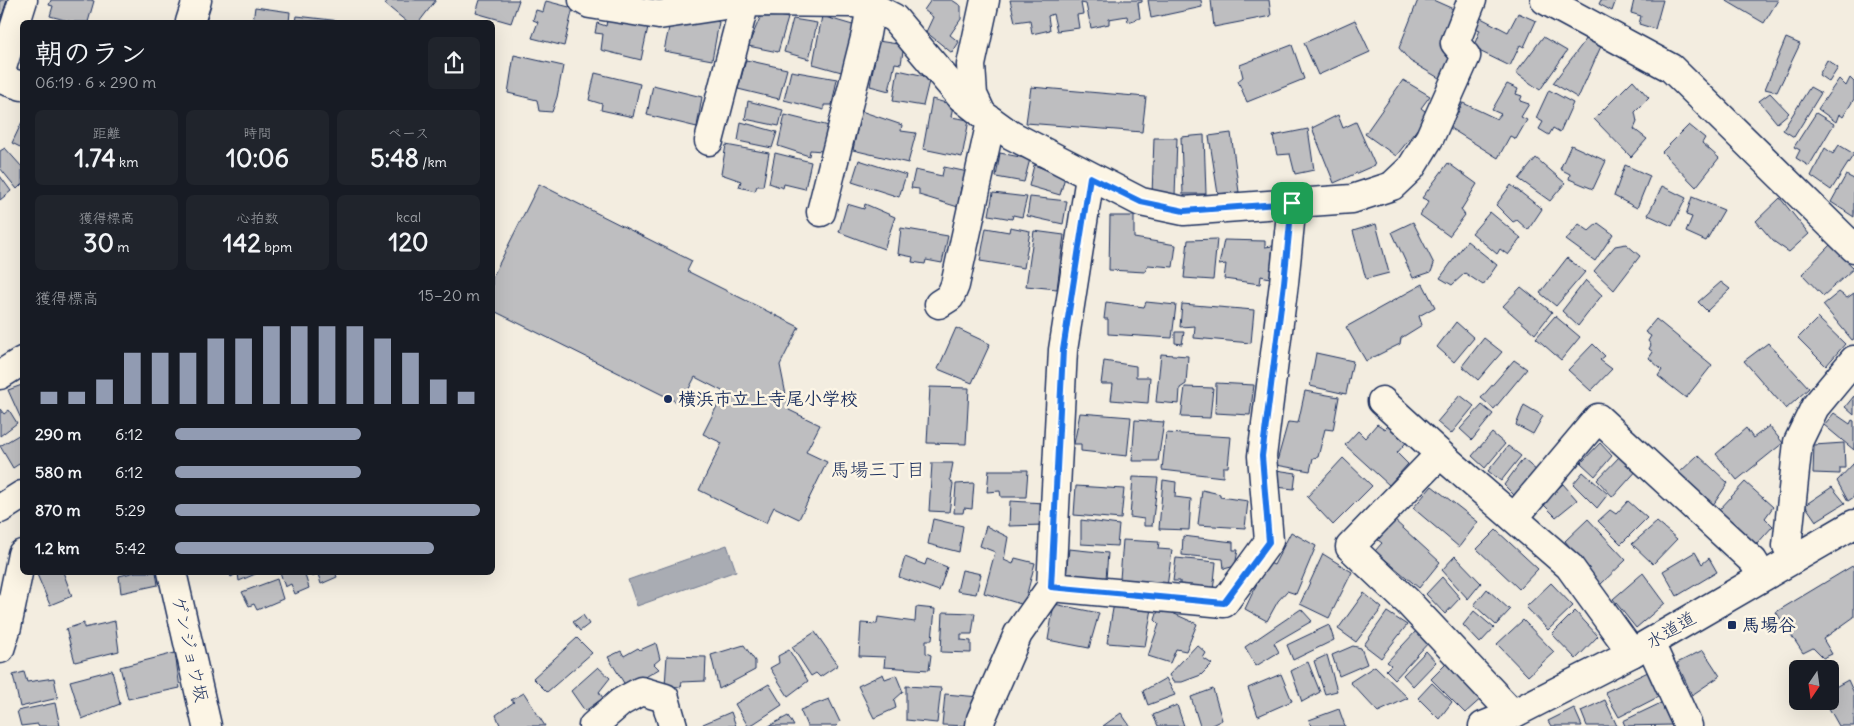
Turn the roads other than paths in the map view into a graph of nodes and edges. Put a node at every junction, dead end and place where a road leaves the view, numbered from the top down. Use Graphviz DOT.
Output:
graph roads {
  1 [pos="23,0"];
  2 [pos="197,0"];
  3 [pos="583,0"];
  4 [pos="985,0"];
  5 [pos="1472,0"];
  6 [pos="1545,0"];
  7 [pos="798,1"];
  8 [pos="745,2"];
  9 [pos="870,6"];
  10 [pos="191,20"];
  11 [pos="0,74"];
  12 [pos="0,79"];
  13 [pos="20,85"];
  14 [pos="987,117"];
  15 [pos="709,140"];
  16 [pos="1090,177"];
  17 [pos="1292,203"];
  18 [pos="821,212"];
  19 [pos="1854,248"];
  20 [pos="939,304"];
  21 [pos="1854,360"];
  22 [pos="20,362"];
  23 [pos="0,375"];
  24 [pos="1382,400"];
  25 [pos="1440,454"];
  26 [pos="20,496"];
  27 [pos="0,509"];
  28 [pos="1514,518"];
  29 [pos="1854,524"];
  30 [pos="1793,559"];
  31 [pos="20,564"];
  32 [pos="173,575"];
  33 [pos="1762,576"];
  34 [pos="1051,587"];
  35 [pos="0,648"];
  36 [pos="1641,648"];
  37 [pos="1513,714"];
  38 [pos="207,726"];
  39 [pos="594,726"];
  40 [pos="673,726"];
  41 [pos="980,726"];
  42 [pos="1483,726"];
  43 [pos="1688,726"];
  1 -- 11 [label="street"];
  2 -- 10 [label="street"];
  3 -- 8 [label="street"];
  4 -- 14 [label="street"];
  5 -- 17 [label="street"];
  6 -- 19 [label="street"];
  7 -- 8 [label="street"];
  7 -- 9 [label="street"];
  8 -- 15 [label="street"];
  9 -- 14 [label="street"];
  9 -- 18 [label="street"];
  12 -- 13 [label="street"];
  14 -- 16 [label="street"];
  14 -- 20 [label="street"];
  16 -- 17 [label="street"];
  16 -- 34 [label="street"];
  17 -- 34 [label="street"];
  21 -- 30 [label="street"];
  22 -- 23 [label="street"];
  24 -- 25 [label="street"];
  25 -- 28 [label="street"];
  25 -- 37 [label="street"];
  26 -- 27 [label="street"];
  28 -- 33 [label="street"];
  28 -- 36 [label="street"];
  29 -- 30 [label="street, 水道道"];
  30 -- 33 [label="street, 水道道"];
  31 -- 35 [label="street"];
  32 -- 38 [label="street, ゲンジョウ坂"];
  33 -- 36 [label="street, 水道道"];
  34 -- 41 [label="street"];
  36 -- 37 [label="street, 水道道"];
  36 -- 43 [label="street"];
  37 -- 42 [label="street, 水道道"];
  39 -- 40 [label="street"];
}
